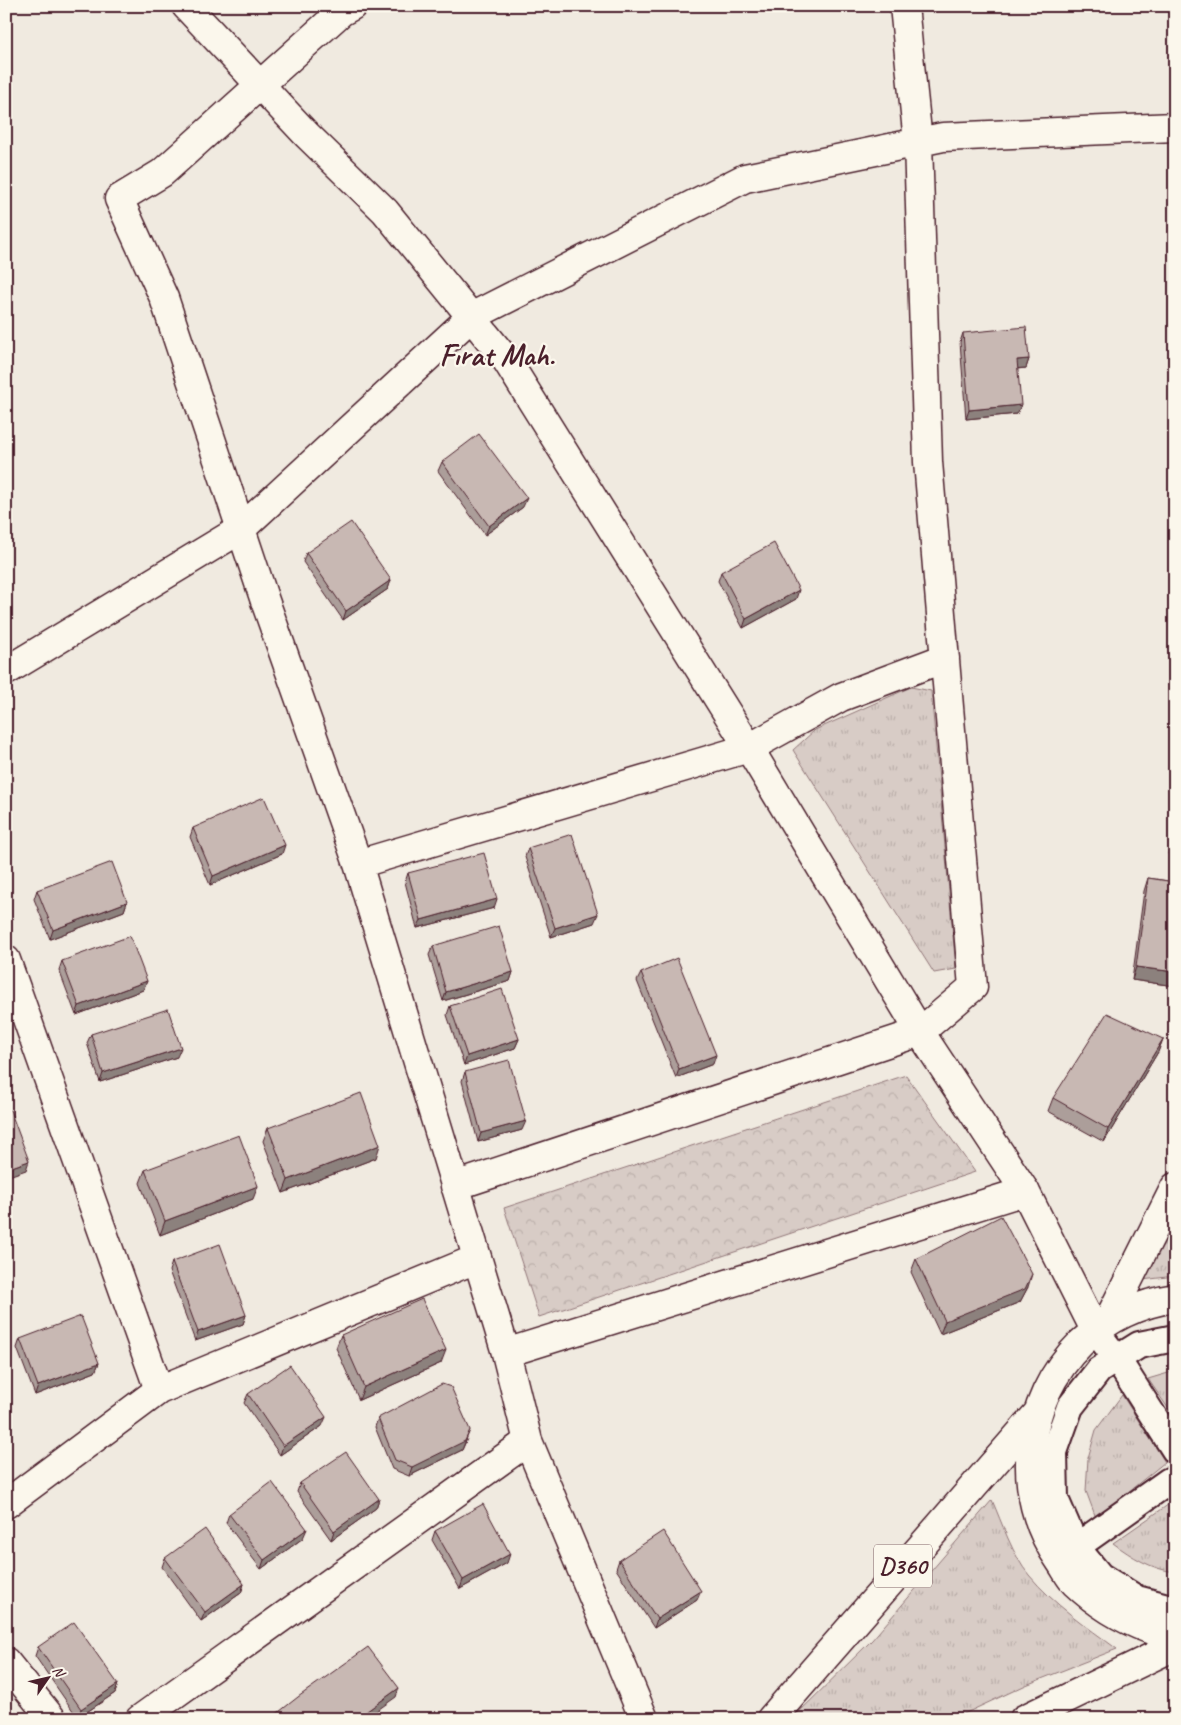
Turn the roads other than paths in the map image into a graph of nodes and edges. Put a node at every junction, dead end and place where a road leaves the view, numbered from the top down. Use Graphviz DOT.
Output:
graph roads {
  1 [pos="186,6"];
  2 [pos="352,6"];
  3 [pos="904,6"];
  4 [pos="259,84"];
  5 [pos="1175,127"];
  6 [pos="918,142"];
  7 [pos="471,317"];
  8 [pos="241,529"];
  9 [pos="945,658"];
  10 [pos="6,671"];
  11 [pos="749,748"];
  12 [pos="358,864"];
  13 [pos="6,960"];
  14 [pos="920,1032"];
  15 [pos="456,1186"];
  16 [pos="1175,1187"];
  17 [pos="1024,1191"];
  18 [pos="476,1259"];
  19 [pos="1175,1298"];
  20 [pos="1102,1326"];
  21 [pos="1175,1338"];
  22 [pos="506,1353"];
  23 [pos="1117,1359"];
  24 [pos="160,1390"];
  25 [pos="1037,1414"];
  26 [pos="528,1441"];
  27 [pos="1174,1450"];
  28 [pos="1169,1481"];
  29 [pos="6,1504"];
  30 [pos="1076,1547"];
  31 [pos="1175,1609"];
  32 [pos="1175,1634"];
  33 [pos="1175,1646"];
  34 [pos="6,1662"];
  35 [pos="52,1719"];
  36 [pos="140,1719"];
  37 [pos="644,1719"];
  38 [pos="771,1719"];
  39 [pos="1024,1719"];
  1 -- 4 [label="street"];
  2 -- 4 [label="street"];
  3 -- 6 [label="street"];
  4 -- 7 [label="street"];
  4 -- 8 [label="street"];
  5 -- 6 [label="street"];
  6 -- 7 [label="street"];
  6 -- 9 [label="street"];
  7 -- 8 [label="street"];
  7 -- 11 [label="street"];
  8 -- 10 [label="street"];
  8 -- 12 [label="street"];
  9 -- 11 [label="street"];
  9 -- 14 [label="street"];
  11 -- 12 [label="street"];
  11 -- 14 [label="street"];
  12 -- 15 [label="street"];
  13 -- 24 [label="street"];
  14 -- 15 [label="street"];
  14 -- 17 [label="street"];
  15 -- 18 [label="street"];
  16 -- 20 [label="street"];
  17 -- 20 [label="street"];
  17 -- 22 [label="street"];
  18 -- 22 [label="street"];
  18 -- 24 [label="street"];
  19 -- 20 [label="street"];
  20 -- 23 [label="street"];
  20 -- 25 [label="street"];
  21 -- 23 [label="street"];
  22 -- 26 [label="street"];
  23 -- 27 [label="street"];
  23 -- 30 [label="street"];
  24 -- 29 [label="street"];
  25 -- 32 [label="street"];
  25 -- 38 [label="street, D360"];
  26 -- 36 [label="street"];
  26 -- 37 [label="street"];
  28 -- 30 [label="street"];
  30 -- 31 [label="street"];
  33 -- 39 [label="street"];
  34 -- 35 [label="street"];
}
